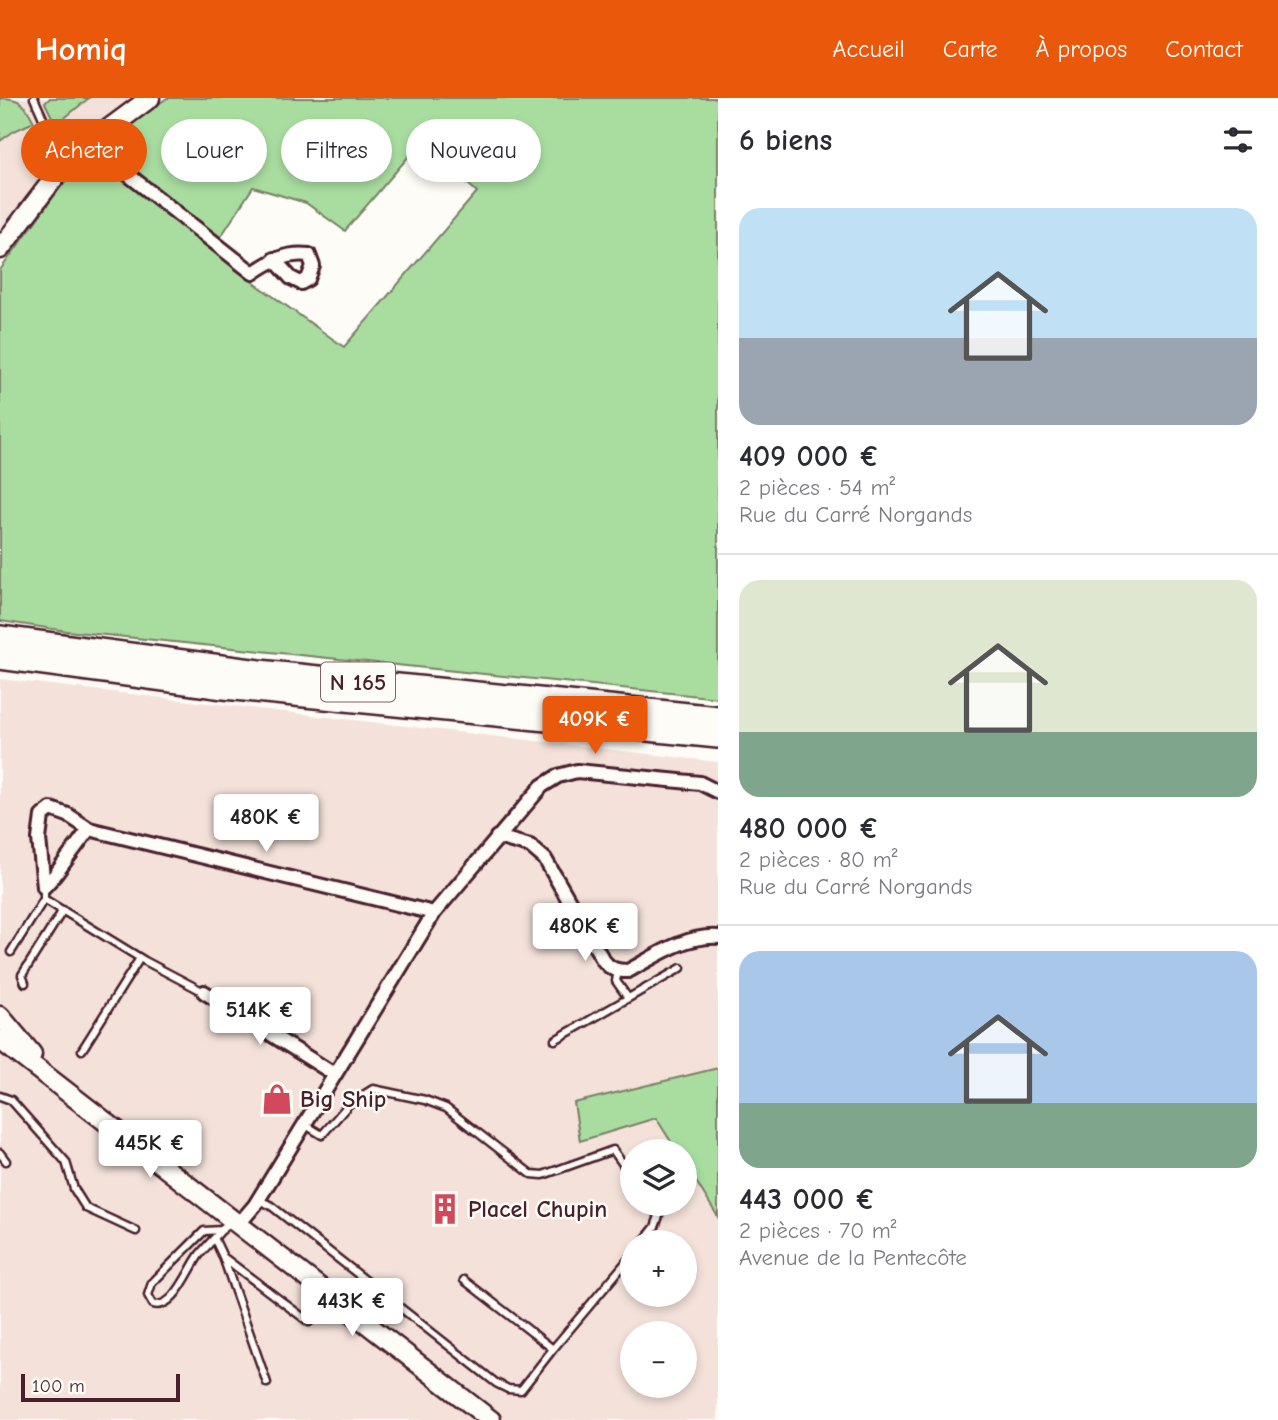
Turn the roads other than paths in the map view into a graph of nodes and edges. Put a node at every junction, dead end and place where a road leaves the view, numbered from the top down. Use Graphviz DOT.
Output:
graph roads {
  1 [pos="34,98"];
  2 [pos="150,98"];
  3 [pos="42,119"];
  4 [pos="121,119"];
  5 [pos="51,182"];
  6 [pos="138,182"];
  7 [pos="0,249"];
  8 [pos="274,259"];
  9 [pos="0,638"];
  10 [pos="0,657"];
  11 [pos="718,718"];
  12 [pos="718,736"];
  13 [pos="718,792"];
  14 [pos="89,829"];
  15 [pos="497,837"];
  16 [pos="44,893"];
  17 [pos="62,910"];
  18 [pos="434,913"];
  19 [pos="718,937"];
  20 [pos="11,952"];
  21 [pos="140,958"];
  22 [pos="681,968"];
  23 [pos="618,971"];
  24 [pos="25,984"];
  25 [pos="204,992"];
  26 [pos="628,998"];
  27 [pos="0,1016"];
  28 [pos="0,1040"];
  29 [pos="555,1040"];
  30 [pos="82,1050"];
  31 [pos="334,1074"];
  32 [pos="0,1096"];
  33 [pos="85,1105"];
  34 [pos="304,1124"];
  35 [pos="0,1153"];
  36 [pos="620,1160"];
  37 [pos="6,1161"];
  38 [pos="258,1200"];
  39 [pos="230,1225"];
  40 [pos="136,1231"];
  41 [pos="215,1240"];
  42 [pos="223,1257"];
  43 [pos="620,1269"];
  44 [pos="464,1280"];
  45 [pos="309,1322"];
  46 [pos="553,1349"];
  47 [pos="267,1383"];
  48 [pos="491,1420"];
  1 -- 3 [label="lane"];
  2 -- 4 [label="main road"];
  5 -- 7 [label="main road"];
  6 -- 8 [label="street"];
  9 -- 11 [label="highway, N 165"];
  10 -- 12 [label="highway, N 165"];
  13 -- 15 [label="street"];
  14 -- 16 [label="street"];
  14 -- 16 [label="street"];
  14 -- 18 [label="street"];
  15 -- 18 [label="street"];
  15 -- 23 [label="street"];
  16 -- 17 [label="lane"];
  16 -- 20 [label="lane"];
  17 -- 21 [label="lane"];
  17 -- 24 [label="lane"];
  18 -- 31 [label="street"];
  19 -- 23 [label="street"];
  21 -- 25 [label="lane"];
  21 -- 30 [label="lane"];
  22 -- 26 [label="lane"];
  23 -- 26 [label="lane"];
  25 -- 31 [label="street"];
  26 -- 29 [label="lane"];
  27 -- 33 [label="main road"];
  28 -- 33 [label="main road"];
  31 -- 34 [label="street"];
  32 -- 40 [label="lane"];
  33 -- 39 [label="main road"];
  34 -- 36 [label="lane"];
  34 -- 38 [label="street"];
  35 -- 37 [label="lane"];
  38 -- 39 [label="street"];
  38 -- 46 [label="lane"];
  39 -- 41 [label="lane"];
  39 -- 41 [label="lane"];
  39 -- 48 [label="main road"];
  41 -- 42 [label="lane"];
  42 -- 45 [label="lane"];
  42 -- 47 [label="lane"];
  43 -- 46 [label="lane"];
  44 -- 46 [label="lane"];
}
